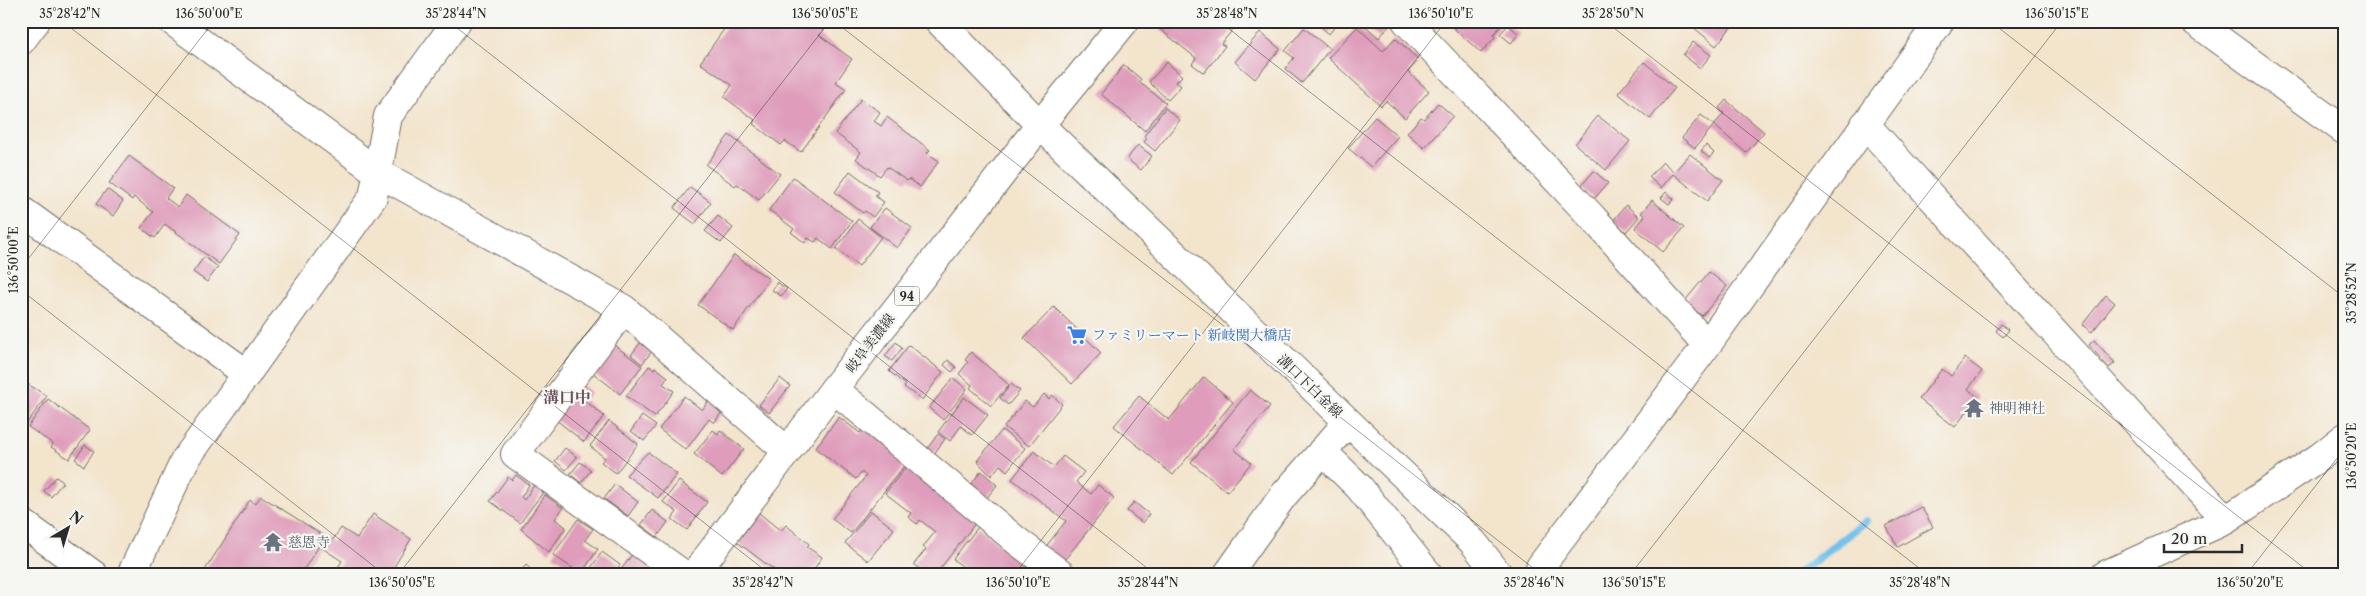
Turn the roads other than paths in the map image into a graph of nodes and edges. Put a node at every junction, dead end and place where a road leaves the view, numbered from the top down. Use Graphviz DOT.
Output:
graph roads {
  1 [pos="36,21"];
  2 [pos="172,21"];
  3 [pos="457,21"];
  4 [pos="939,21"];
  5 [pos="1125,21"];
  6 [pos="1406,21"];
  7 [pos="1940,21"];
  8 [pos="2194,21"];
  9 [pos="21,41"];
  10 [pos="1865,124"];
  11 [pos="1040,125"];
  12 [pos="2345,131"];
  13 [pos="377,172"];
  14 [pos="21,210"];
  15 [pos="624,309"];
  16 [pos="1707,345"];
  17 [pos="247,374"];
  18 [pos="834,390"];
  19 [pos="1348,422"];
  20 [pos="2345,437"];
  21 [pos="1322,450"];
  22 [pos="787,451"];
  23 [pos="2226,520"];
  24 [pos="21,522"];
  25 [pos="94,575"];
  26 [pos="131,575"];
  27 [pos="684,575"];
  28 [pos="694,575"];
  29 [pos="1062,575"];
  30 [pos="1227,575"];
  31 [pos="1429,575"];
  32 [pos="1499,575"];
  33 [pos="1546,575"];
  34 [pos="2105,575"];
  1 -- 9 [label="street"];
  2 -- 13 [label="street"];
  3 -- 13 [label="street"];
  4 -- 11 [label="street, 溝口下白金線"];
  5 -- 11 [label="street, 岐阜美濃線 / 94"];
  6 -- 16 [label="street"];
  7 -- 10 [label="street"];
  8 -- 12 [label="street"];
  10 -- 16 [label="street"];
  10 -- 23 [label="street"];
  11 -- 18 [label="street, 岐阜美濃線 / 94"];
  11 -- 19 [label="street, 溝口下白金線"];
  13 -- 15 [label="street"];
  13 -- 17 [label="street"];
  14 -- 17 [label="street"];
  15 -- 22 [label="street"];
  15 -- 27 [label="street"];
  16 -- 33 [label="street"];
  17 -- 26 [label="street"];
  18 -- 22 [label="street, 岐阜美濃線 / 94"];
  18 -- 29 [label="street"];
  19 -- 21 [label="street"];
  19 -- 32 [label="street, 溝口下白金線"];
  20 -- 23 [label="street"];
  21 -- 30 [label="street"];
  21 -- 31 [label="street"];
  22 -- 28 [label="street, 岐阜美濃線 / 94"];
  23 -- 34 [label="street"];
  24 -- 25 [label="street"];
}
